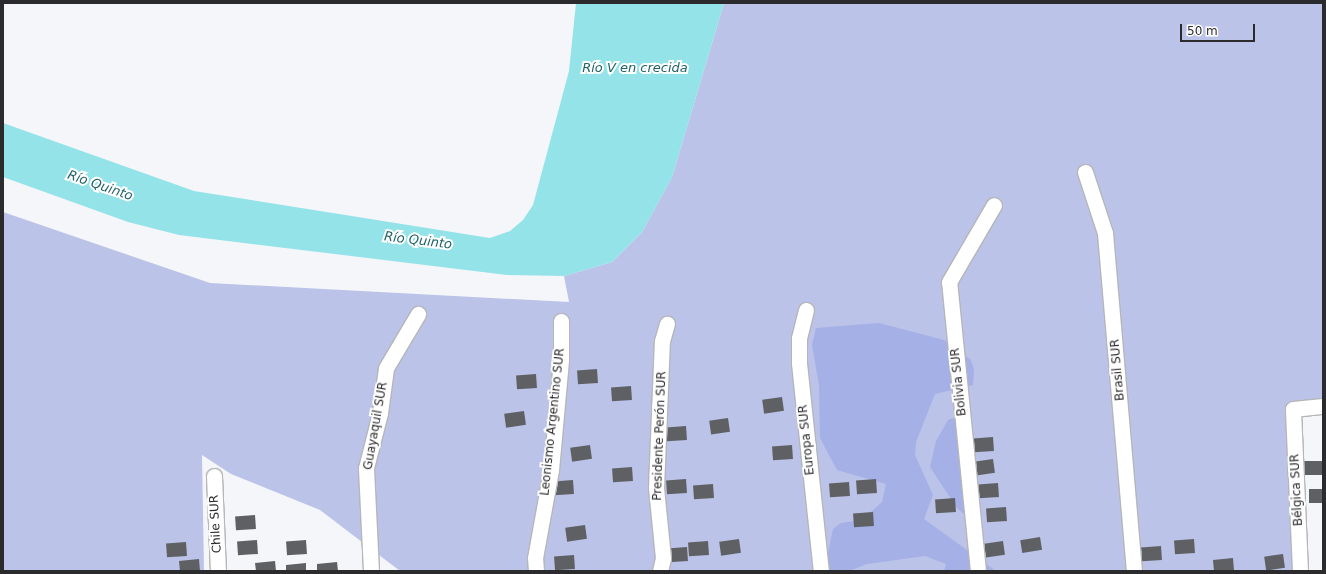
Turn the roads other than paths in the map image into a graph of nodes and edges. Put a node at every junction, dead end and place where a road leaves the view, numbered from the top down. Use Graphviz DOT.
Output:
graph roads {
  1 [pos="1085,172"];
  2 [pos="994,205"];
  3 [pos="806,310"];
  4 [pos="418,314"];
  5 [pos="561,321"];
  6 [pos="667,324"];
  7 [pos="1323,406"];
  8 [pos="214,476"];
  9 [pos="218,571"];
  10 [pos="371,571"];
  11 [pos="536,571"];
  12 [pos="660,571"];
  13 [pos="821,571"];
  14 [pos="978,571"];
  15 [pos="1134,571"];
  16 [pos="1300,571"];
  1 -- 15 [label="street, Brasil SUR"];
  2 -- 14 [label="street, Bolivia SUR"];
  3 -- 13 [label="street, Europa SUR"];
  4 -- 10 [label="street, Guayaquil SUR"];
  5 -- 11 [label="street, Leonismo Argentino SUR"];
  6 -- 12 [label="street, Presidente Perón SUR"];
  7 -- 16 [label="street, Bélgica SUR"];
  8 -- 9 [label="street, Chile SUR"];
}
